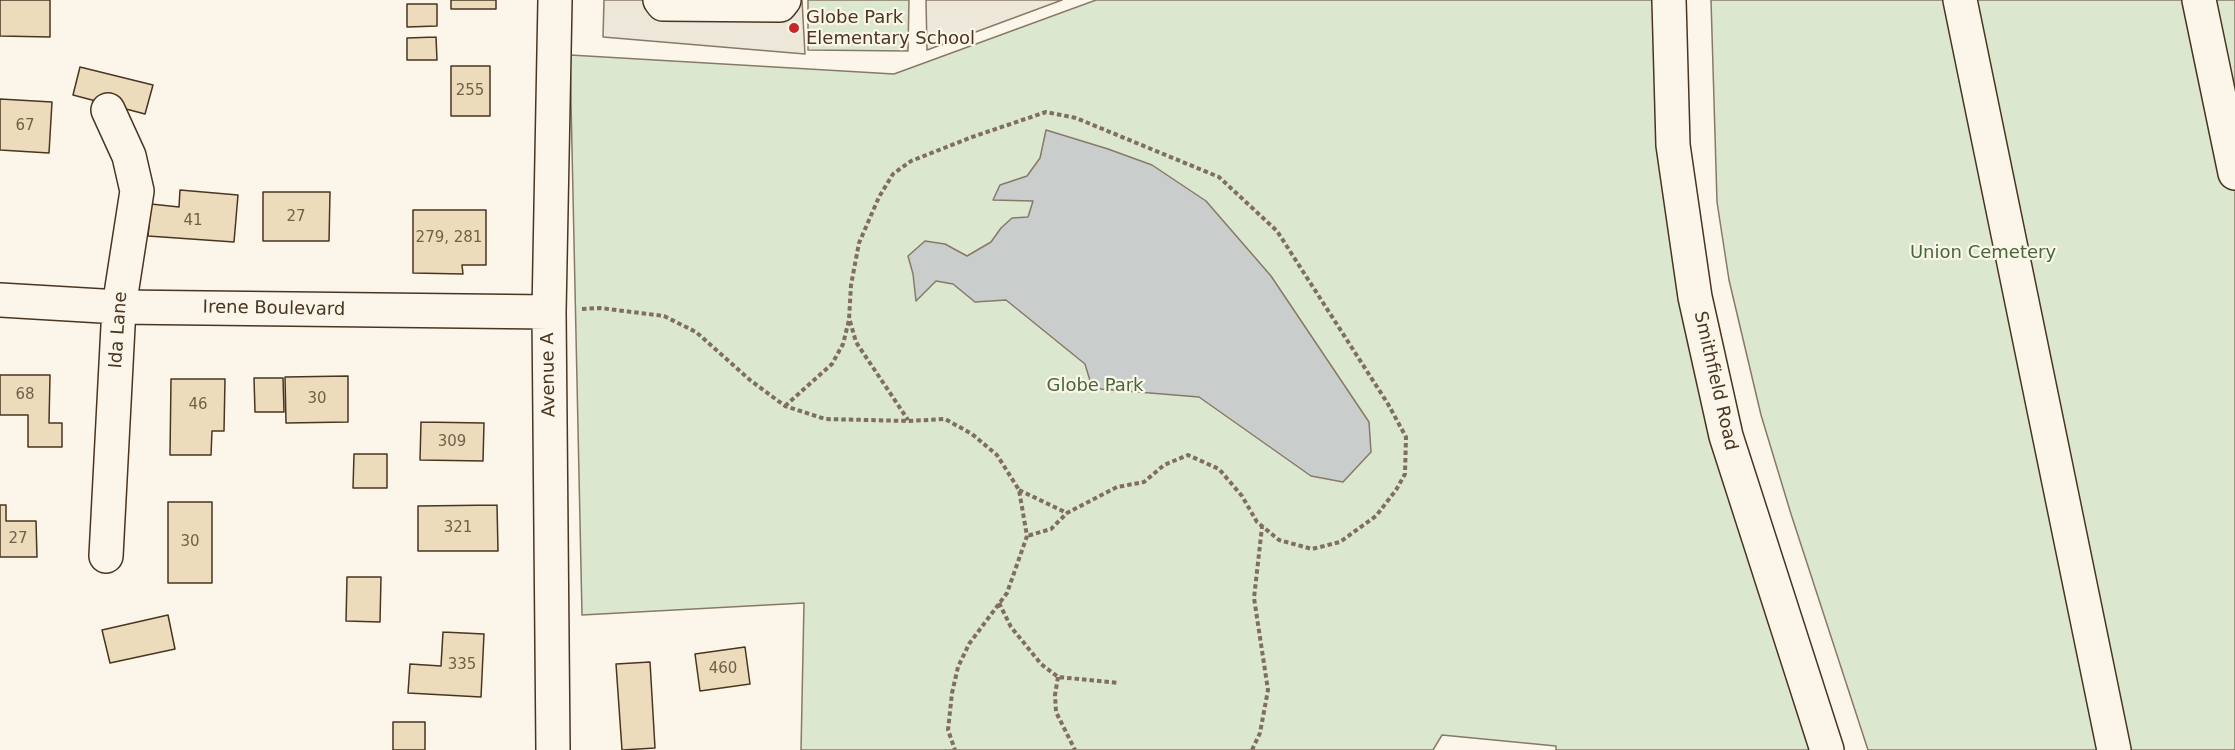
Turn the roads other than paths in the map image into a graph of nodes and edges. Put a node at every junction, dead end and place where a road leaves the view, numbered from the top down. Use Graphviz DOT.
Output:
graph roads {
  1 [pos="555,0"];
  2 [pos="660,0"];
  3 [pos="784,0"];
  4 [pos="1669,0"];
  5 [pos="1960,0"];
  6 [pos="2199,0"];
  7 [pos="108,110"];
  8 [pos="2235,173"];
  9 [pos="0,300"];
  10 [pos="119,307"];
  11 [pos="549,312"];
  12 [pos="106,556"];
  13 [pos="553,750"];
  14 [pos="1827,750"];
  15 [pos="2114,750"];
  1 -- 11 [label="street, Avenue A"];
  2 -- 3 [label="street"];
  4 -- 14 [label="street, Smithfield Road"];
  5 -- 15 [label="street"];
  6 -- 8 [label="street"];
  7 -- 10 [label="street, Ida Lane"];
  9 -- 10 [label="street, Irene Boulevard"];
  10 -- 11 [label="street, Irene Boulevard"];
  10 -- 12 [label="street, Ida Lane"];
  11 -- 13 [label="street, Avenue A"];
}
